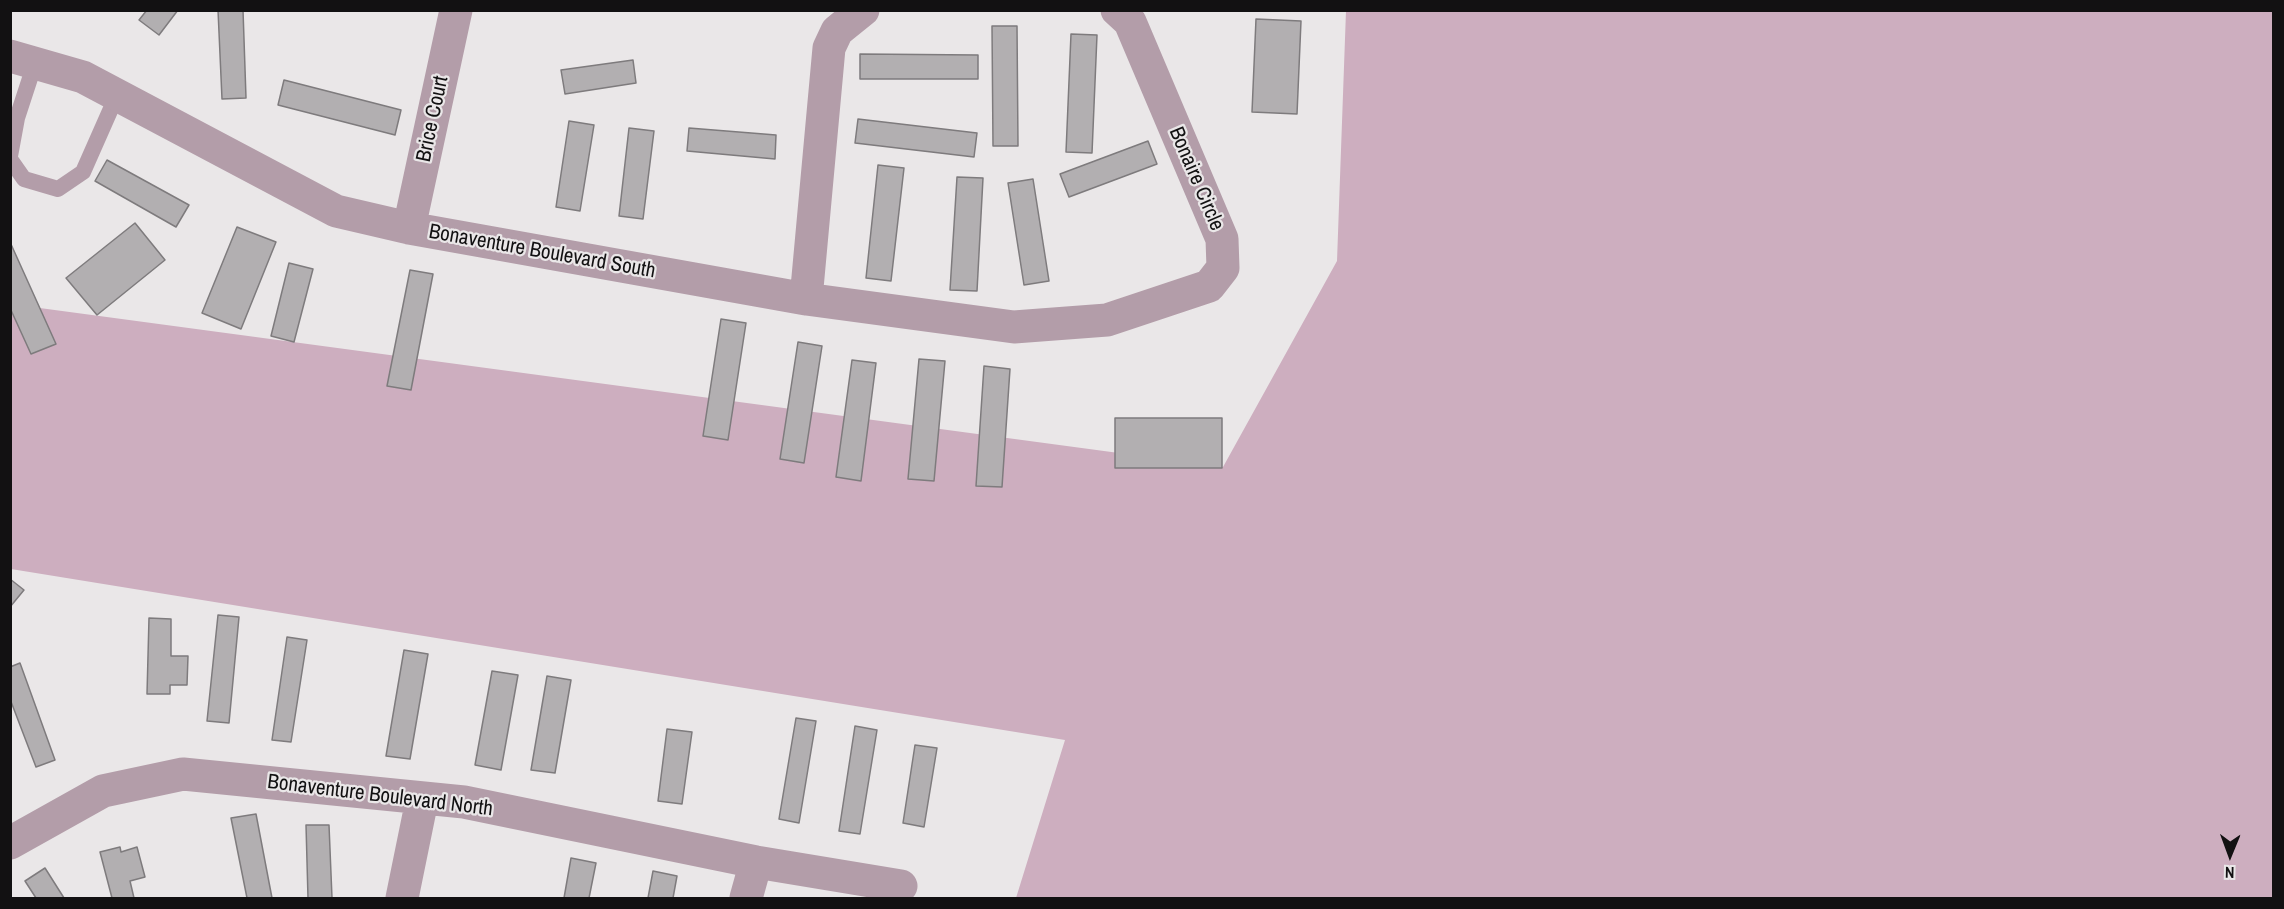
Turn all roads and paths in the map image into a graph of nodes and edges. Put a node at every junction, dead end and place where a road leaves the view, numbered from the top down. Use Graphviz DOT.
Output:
graph roads {
  1 [pos="456,10"];
  2 [pos="863,10"];
  3 [pos="1117,10"];
  4 [pos="23,60"];
  5 [pos="117,95"];
  6 [pos="10,158"];
  7 [pos="409,228"];
  8 [pos="806,299"];
  9 [pos="1107,320"];
  10 [pos="422,800"];
  11 [pos="10,843"];
  12 [pos="756,862"];
  13 [pos="901,886"];
  14 [pos="402,898"];
  15 [pos="746,898"];
  1 -- 7 [label="street, Brice Court"];
  2 -- 8 [label="street"];
  3 -- 9 [label="street, Bonaire Circle"];
  4 -- 5 [label="street, Bonaventure Boulevard South"];
  4 -- 6 [label="lane"];
  5 -- 6 [label="lane"];
  5 -- 7 [label="street, Bonaventure Boulevard South"];
  7 -- 8 [label="street, Bonaventure Boulevard South"];
  8 -- 9 [label="street, Bonaventure Boulevard South"];
  10 -- 11 [label="street, Bonaventure Boulevard North"];
  10 -- 12 [label="street, Bonaventure Boulevard North"];
  10 -- 14 [label="street"];
  12 -- 13 [label="street, Bonaventure Boulevard North"];
  12 -- 15 [label="street"];
}
